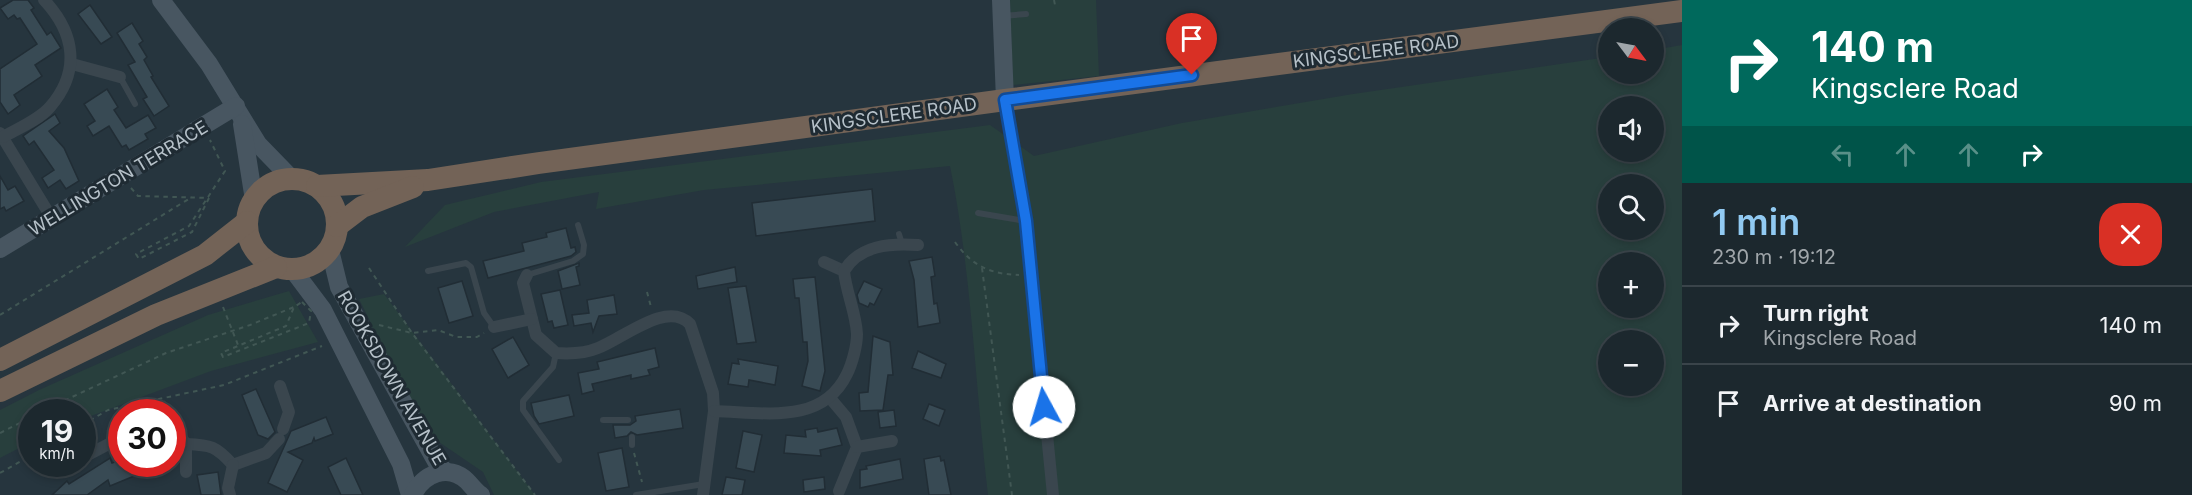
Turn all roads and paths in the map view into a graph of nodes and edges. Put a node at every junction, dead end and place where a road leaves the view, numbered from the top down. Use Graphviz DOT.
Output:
graph roads {
  1 [pos="44,0"];
  2 [pos="161,0"];
  3 [pos="1054,0"];
  4 [pos="1055,5"];
  5 [pos="1001,8"];
  6 [pos="1682,11"];
  7 [pos="1026,14"];
  8 [pos="72,64"];
  9 [pos="120,77"];
  10 [pos="1005,100"];
  11 [pos="135,104"];
  12 [pos="238,112"];
  13 [pos="207,134"];
  14 [pos="2,135"];
  15 [pos="122,176"];
  16 [pos="292,179"];
  17 [pos="428,180"];
  18 [pos="317,186"];
  19 [pos="192,197"];
  20 [pos="208,198"];
  21 [pos="254,200"];
  22 [pos="978,213"];
  23 [pos="51,217"];
  24 [pos="1026,221"];
  25 [pos="247,222"];
  26 [pos="578,225"];
  27 [pos="338,226"];
  28 [pos="955,242"];
  29 [pos="918,245"];
  30 [pos="0,248"];
  31 [pos="330,250"];
  32 [pos="824,262"];
  33 [pos="285,268"];
  34 [pos="369,268"];
  35 [pos="982,268"];
  36 [pos="844,270"];
  37 [pos="428,271"];
  38 [pos="527,275"];
  39 [pos="1031,275"];
  40 [pos="294,307"];
  41 [pos="0,315"];
  42 [pos="532,319"];
  43 [pos="377,325"];
  44 [pos="494,327"];
  45 [pos="412,333"];
  46 [pos="324,344"];
  47 [pos="556,353"];
  48 [pos="0,360"];
  49 [pos="280,386"];
  50 [pos="0,391"];
  51 [pos="830,398"];
  52 [pos="68,399"];
  53 [pos="168,399"];
  54 [pos="714,411"];
  55 [pos="603,420"];
  56 [pos="628,420"];
  57 [pos="18,424"];
  58 [pos="0,433"];
  59 [pos="632,437"];
  60 [pos="892,441"];
  61 [pos="186,444"];
  62 [pos="632,445"];
  63 [pos="858,447"];
  64 [pos="559,460"];
  65 [pos="18,463"];
  66 [pos="233,465"];
  67 [pos="446,472"];
  68 [pos="0,473"];
  69 [pos="704,489"];
  70 [pos="839,491"];
  71 [pos="645,493"];
  72 [pos="478,494"];
  73 [pos="230,495"];
  74 [pos="412,495"];
  75 [pos="535,495"];
  76 [pos="636,495"];
  77 [pos="1012,495"];
  78 [pos="1053,495"];
  1 -- 8 [label="street"];
  2 -- 12 [label="street"];
  3 -- 4 [label="path"];
  5 -- 7 [label="lane"];
  5 -- 10 [label="street"];
  6 -- 10 [label="highway, KINGSCLERE ROAD"];
  8 -- 9 [label="street"];
  8 -- 14 [label="street"];
  9 -- 11 [label="lane"];
  10 -- 17 [label="highway, KINGSCLERE ROAD"];
  10 -- 24 [label="street"];
  12 -- 15 [label="street, WELLINGTON TERRACE"];
  12 -- 16 [label="street"];
  12 -- 21 [label="street"];
  13 -- 20 [label="path"];
  14 -- 23 [label="street"];
  15 -- 19 [label="path"];
  15 -- 23 [label="street, WELLINGTON TERRACE"];
  16 -- 18 [label="highway"];
  16 -- 21 [label="highway"];
  17 -- 18 [label="highway, KINGSCLERE ROAD"];
  17 -- 27 [label="highway, KINGSCLERE ROAD"];
  18 -- 27 [label="highway"];
  19 -- 20 [label="path"];
  19 -- 41 [label="path"];
  20 -- 20 [label="path"];
  21 -- 25 [label="highway"];
  22 -- 24 [label="lane"];
  23 -- 30 [label="street, WELLINGTON TERRACE"];
  24 -- 39 [label="street"];
  25 -- 33 [label="highway"];
  25 -- 48 [label="highway"];
  26 -- 38 [label="lane"];
  27 -- 31 [label="highway"];
  28 -- 35 [label="path"];
  29 -- 36 [label="street"];
  31 -- 33 [label="highway"];
  31 -- 67 [label="street, ROOKSDOWN AVENUE"];
  32 -- 36 [label="street"];
  33 -- 50 [label="highway"];
  33 -- 74 [label="street, ROOKSDOWN AVENUE"];
  34 -- 45 [label="path"];
  35 -- 39 [label="path"];
  35 -- 77 [label="path"];
  36 -- 51 [label="street"];
  37 -- 44 [label="lane"];
  38 -- 42 [label="street"];
  39 -- 78 [label="street"];
  40 -- 40 [label="path"];
  40 -- 52 [label="path"];
  42 -- 44 [label="street"];
  42 -- 47 [label="street"];
  43 -- 45 [label="path"];
  44 -- 45 [label="path"];
  45 -- 75 [label="path"];
  46 -- 53 [label="path"];
  47 -- 54 [label="street"];
  47 -- 64 [label="lane"];
  49 -- 66 [label="street"];
  51 -- 54 [label="street"];
  51 -- 63 [label="street"];
  54 -- 69 [label="street"];
  55 -- 56 [label="lane"];
  57 -- 58 [label="path"];
  59 -- 62 [label="lane"];
  60 -- 63 [label="street"];
  61 -- 66 [label="street"];
  62 -- 71 [label="path"];
  63 -- 70 [label="street"];
  65 -- 68 [label="path"];
  66 -- 73 [label="street"];
  67 -- 72 [label="street, ROOKSDOWN AVENUE"];
  67 -- 74 [label="street, ROOKSDOWN AVENUE"];
  69 -- 71 [label="lane"];
  71 -- 76 [label="lane"];
}
